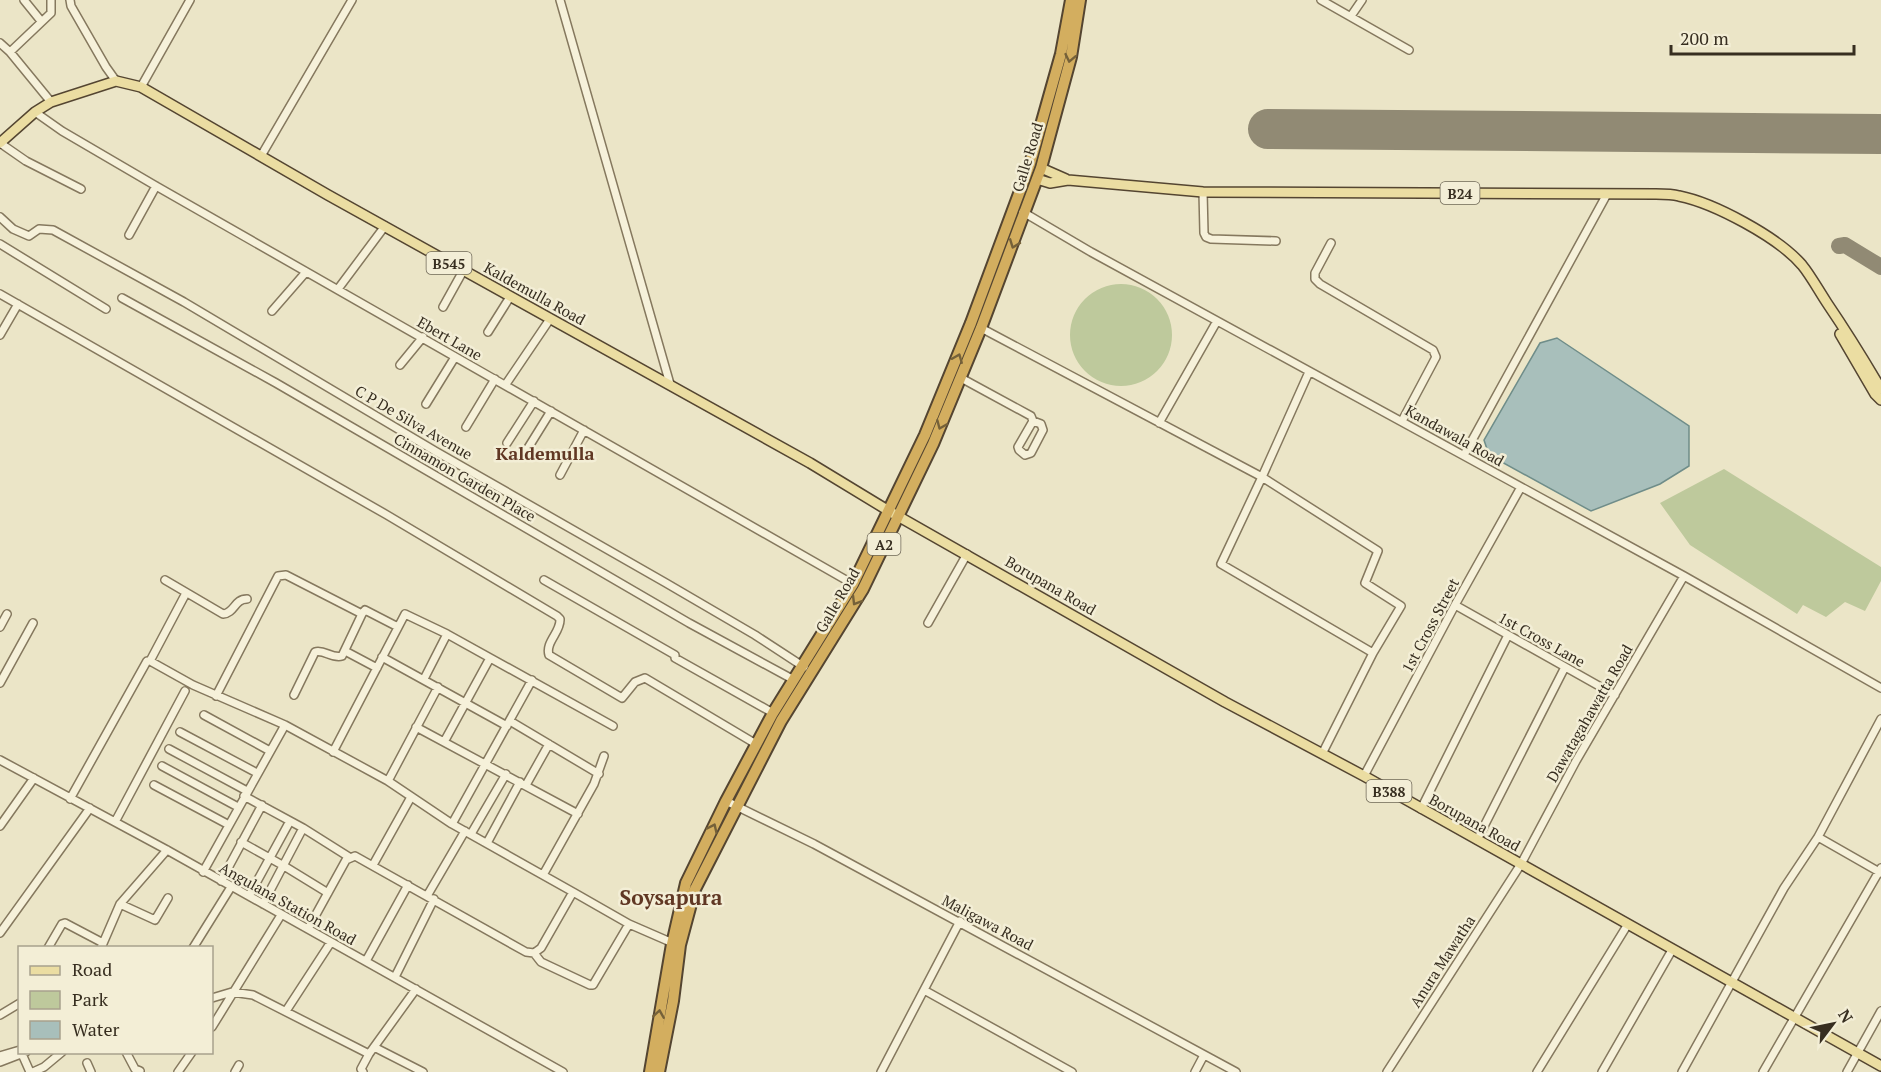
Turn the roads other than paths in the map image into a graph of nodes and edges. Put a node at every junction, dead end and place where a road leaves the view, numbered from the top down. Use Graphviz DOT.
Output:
graph roads {
  1 [pos="24,0"];
  2 [pos="51,0"];
  3 [pos="70,0"];
  4 [pos="190,0"];
  5 [pos="352,0"];
  6 [pos="560,0"];
  7 [pos="1071,0"];
  8 [pos="1080,0"];
  9 [pos="1321,0"];
  10 [pos="1362,0"];
  11 [pos="1351,16"];
  12 [pos="41,21"];
  13 [pos="0,44"];
  14 [pos="1409,50"];
  15 [pos="10,52"];
  16 [pos="116,81"];
  17 [pos="141,87"];
  18 [pos="51,102"];
  19 [pos="35,112"];
  20 [pos="0,143"];
  21 [pos="261,156"];
  22 [pos="1034,171"];
  23 [pos="156,186"];
  24 [pos="81,189"];
  25 [pos="1203,192"];
  26 [pos="1608,194"];
  27 [pos="1014,208"];
  28 [pos="1025,213"];
  29 [pos="1,220"];
  30 [pos="385,226"];
  31 [pos="129,235"];
  32 [pos="1276,240"];
  33 [pos="1331,243"];
  34 [pos="0,244"];
  35 [pos="463,271"];
  36 [pos="306,272"];
  37 [pos="338,290"];
  38 [pos="1820,291"];
  39 [pos="0,294"];
  40 [pos="510,297"];
  41 [pos="122,298"];
  42 [pos="18,304"];
  43 [pos="443,307"];
  44 [pos="106,309"];
  45 [pos="272,311"];
  46 [pos="550,319"];
  47 [pos="1216,321"];
  48 [pos="981,328"];
  49 [pos="488,332"];
  50 [pos="0,335"];
  51 [pos="423,337"];
  52 [pos="455,357"];
  53 [pos="400,365"];
  54 [pos="1309,372"];
  55 [pos="961,378"];
  56 [pos="495,380"];
  57 [pos="506,384"];
  58 [pos="670,384"];
  59 [pos="1881,389"];
  60 [pos="1881,400"];
  61 [pos="534,401"];
  62 [pos="426,404"];
  63 [pos="551,411"];
  64 [pos="1033,421"];
  65 [pos="1402,421"];
  66 [pos="1160,423"];
  67 [pos="466,427"];
  68 [pos="584,430"];
  69 [pos="507,443"];
  70 [pos="528,448"];
  71 [pos="1464,455"];
  72 [pos="560,475"];
  73 [pos="1262,477"];
  74 [pos="1521,487"];
  75 [pos="893,513"];
  76 [pos="967,554"];
  77 [pos="1684,576"];
  78 [pos="165,580"];
  79 [pos="544,580"];
  80 [pos="853,584"];
  81 [pos="186,593"];
  82 [pos="247,599"];
  83 [pos="1455,605"];
  84 [pos="7,614"];
  85 [pos="362,614"];
  86 [pos="33,623"];
  87 [pos="927,623"];
  88 [pos="0,627"];
  89 [pos="398,627"];
  90 [pos="447,634"];
  91 [pos="1508,635"];
  92 [pos="345,651"];
  93 [pos="1373,653"];
  94 [pos="382,657"];
  95 [pos="490,658"];
  96 [pos="150,661"];
  97 [pos="801,666"];
  98 [pos="1565,667"];
  99 [pos="377,668"];
  100 [pos="812,672"];
  101 [pos="424,679"];
  102 [pos="532,680"];
  103 [pos="794,680"];
  104 [pos="0,683"];
  105 [pos="438,687"];
  106 [pos="1881,688"];
  107 [pos="185,691"];
  108 [pos="294,695"];
  109 [pos="1615,695"];
  110 [pos="216,696"];
  111 [pos="466,702"];
  112 [pos="773,713"];
  113 [pos="204,715"];
  114 [pos="1881,719"];
  115 [pos="508,724"];
  116 [pos="285,725"];
  117 [pos="613,726"];
  118 [pos="416,727"];
  119 [pos="180,732"];
  120 [pos="444,742"];
  121 [pos="549,744"];
  122 [pos="756,744"];
  123 [pos="169,749"];
  124 [pos="270,752"];
  125 [pos="333,752"];
  126 [pos="1322,754"];
  127 [pos="604,756"];
  128 [pos="0,760"];
  129 [pos="486,764"];
  130 [pos="162,766"];
  131 [pos="257,773"];
  132 [pos="506,774"];
  133 [pos="598,774"];
  134 [pos="1364,776"];
  135 [pos="34,778"];
  136 [pos="388,781"];
  137 [pos="523,784"];
  138 [pos="154,785"];
  139 [pos="246,794"];
  140 [pos="411,797"];
  141 [pos="70,799"];
  142 [pos="726,801"];
  143 [pos="262,805"];
  144 [pos="238,807"];
  145 [pos="738,807"];
  146 [pos="90,808"];
  147 [pos="1421,809"];
  148 [pos="578,814"];
  149 [pos="290,821"];
  150 [pos="115,822"];
  151 [pos="452,824"];
  152 [pos="229,825"];
  153 [pos="0,826"];
  154 [pos="303,828"];
  155 [pos="468,833"];
  156 [pos="1818,837"];
  157 [pos="1477,840"];
  158 [pos="241,842"];
  159 [pos="487,843"];
  160 [pos="167,850"];
  161 [pos="349,857"];
  162 [pos="270,859"];
  163 [pos="1521,864"];
  164 [pos="373,865"];
  165 [pos="284,866"];
  166 [pos="1880,871"];
  167 [pos="203,872"];
  168 [pos="543,875"];
  169 [pos="221,881"];
  170 [pos="408,885"];
  171 [pos="231,887"];
  172 [pos="573,892"];
  173 [pos="328,893"];
  174 [pos="249,896"];
  175 [pos="168,898"];
  176 [pos="431,898"];
  177 [pos="120,904"];
  178 [pos="263,904"];
  179 [pos="281,915"];
  180 [pos="960,921"];
  181 [pos="629,924"];
  182 [pos="1628,924"];
  183 [pos="308,929"];
  184 [pos="0,933"];
  185 [pos="331,942"];
  186 [pos="102,945"];
  187 [pos="676,945"];
  188 [pos="49,946"];
  189 [pos="194,946"];
  190 [pos="1672,950"];
  191 [pos="534,953"];
  192 [pos="366,961"];
  193 [pos="395,977"];
  194 [pos="1731,982"];
  195 [pos="416,989"];
  196 [pos="924,990"];
  197 [pos="232,992"];
  198 [pos="213,998"];
  199 [pos="18,1004"];
  200 [pos="286,1011"];
  201 [pos="1881,1011"];
  202 [pos="0,1015"];
  203 [pos="1795,1018"];
  204 [pos="213,1026"];
  205 [pos="1149,1030"];
  206 [pos="372,1051"];
  207 [pos="18,1053"];
  208 [pos="1858,1053"];
  209 [pos="18,1054"];
  210 [pos="23,1054"];
  211 [pos="61,1054"];
  212 [pos="129,1054"];
  213 [pos="191,1054"];
  214 [pos="1204,1055"];
  215 [pos="0,1056"];
  216 [pos="0,1062"];
  217 [pos="87,1063"];
  218 [pos="239,1065"];
  219 [pos="1881,1066"];
  220 [pos="46,1070"];
  221 [pos="139,1070"];
  222 [pos="32,1072"];
  223 [pos="91,1072"];
  224 [pos="177,1072"];
  225 [pos="234,1072"];
  226 [pos="363,1072"];
  227 [pos="423,1072"];
  228 [pos="563,1072"];
  229 [pos="650,1072"];
  230 [pos="659,1072"];
  231 [pos="881,1072"];
  232 [pos="1072,1072"];
  233 [pos="1195,1072"];
  234 [pos="1236,1072"];
  235 [pos="1387,1072"];
  236 [pos="1537,1072"];
  237 [pos="1602,1072"];
  238 [pos="1682,1072"];
  239 [pos="1763,1072"];
  240 [pos="1847,1072"];
  1 -- 12 [label="street"];
  2 -- 12 [label="street"];
  3 -- 16 [label="street"];
  4 -- 17 [label="street"];
  5 -- 21 [label="street"];
  6 -- 58 [label="street"];
  7 -- 22 [label="highway, Galle Road / A2"];
  8 -- 22 [label="highway, Galle Road / A2, one-way"];
  9 -- 11 [label="street"];
  10 -- 11 [label="street"];
  11 -- 14 [label="street"];
  12 -- 15 [label="street"];
  13 -- 15 [label="street"];
  15 -- 18 [label="street"];
  16 -- 17 [label="main road, Kaldemulla Road / B545"];
  16 -- 18 [label="main road"];
  17 -- 21 [label="main road, Kaldemulla Road / B545"];
  18 -- 19 [label="main road"];
  19 -- 20 [label="main road"];
  19 -- 23 [label="street, Ebert Lane"];
  20 -- 24 [label="street"];
  21 -- 30 [label="main road, Kaldemulla Road / B545"];
  22 -- 25 [label="main road, B24"];
  22 -- 27 [label="highway, Galle Road / A2"];
  22 -- 28 [label="highway, Galle Road / A2"];
  23 -- 31 [label="street"];
  23 -- 36 [label="street, Ebert Lane"];
  25 -- 26 [label="main road, B24"];
  25 -- 32 [label="street"];
  26 -- 38 [label="main road, B24"];
  26 -- 71 [label="street"];
  27 -- 28 [label="street, Kandawala Road"];
  75 -- 27 [label="highway, Galle Road / A2, one-way"];
  28 -- 47 [label="street, Kandawala Road"];
  28 -- 48 [label="highway, Galle Road / A2, one-way"];
  29 -- 97 [label="street, C P De Silva Avenue"];
  30 -- 35 [label="main road, Kaldemulla Road / B545"];
  30 -- 37 [label="street"];
  33 -- 65 [label="street"];
  34 -- 44 [label="street"];
  35 -- 40 [label="main road, Kaldemulla Road / B545"];
  35 -- 43 [label="street"];
  36 -- 37 [label="street, Ebert Lane"];
  36 -- 45 [label="street"];
  37 -- 51 [label="street, Ebert Lane"];
  38 -- 59 [label="main road, B24"];
  38 -- 60 [label="main road, B24"];
  39 -- 42 [label="street"];
  40 -- 46 [label="main road, Kaldemulla Road / B545"];
  40 -- 49 [label="street"];
  41 -- 103 [label="street, Cinnamon Garden Place"];
  42 -- 50 [label="street"];
  42 -- 122 [label="street"];
  46 -- 57 [label="street"];
  46 -- 58 [label="main road, Kaldemulla Road / B545"];
  47 -- 54 [label="street, Kandawala Road"];
  47 -- 66 [label="street"];
  48 -- 55 [label="highway, Galle Road / A2"];
  48 -- 66 [label="street"];
  51 -- 52 [label="street, Ebert Lane"];
  51 -- 53 [label="street"];
  52 -- 56 [label="street, Ebert Lane"];
  52 -- 62 [label="street"];
  54 -- 65 [label="street, Kandawala Road"];
  54 -- 73 [label="street"];
  55 -- 64 [label="street"];
  55 -- 75 [label="highway, Galle Road / A2, one-way"];
  56 -- 57 [label="street, Ebert Lane"];
  56 -- 67 [label="street"];
  57 -- 61 [label="street, Ebert Lane"];
  58 -- 75 [label="main road, Kaldemulla Road / B545"];
  61 -- 63 [label="street, Ebert Lane"];
  61 -- 69 [label="street"];
  63 -- 68 [label="street, Ebert Lane"];
  63 -- 70 [label="street"];
  64 -- 64 [label="street"];
  65 -- 71 [label="street, Kandawala Road"];
  66 -- 73 [label="street"];
  68 -- 72 [label="street"];
  68 -- 80 [label="street, Ebert Lane"];
  71 -- 74 [label="street, Kandawala Road"];
  73 -- 93 [label="street"];
  73 -- 93 [label="street"];
  74 -- 77 [label="street, Kandawala Road"];
  74 -- 83 [label="street, 1st Cross Street"];
  75 -- 76 [label="main road, Borupana Road / B388"];
  75 -- 80 [label="highway, Galle Road / A2"];
  75 -- 100 [label="highway, Galle Road / A2, one-way"];
  76 -- 87 [label="street"];
  76 -- 126 [label="main road, Borupana Road / B388"];
  77 -- 106 [label="street, Kandawala Road"];
  77 -- 109 [label="street, Dawatagahawatta Road"];
  78 -- 81 [label="street"];
  79 -- 112 [label="street"];
  80 -- 97 [label="highway, Galle Road / A2"];
  81 -- 82 [label="street"];
  81 -- 96 [label="street"];
  83 -- 91 [label="street, 1st Cross Lane"];
  83 -- 134 [label="street, 1st Cross Street"];
  84 -- 88 [label="street"];
  85 -- 89 [label="street"];
  85 -- 92 [label="street"];
  85 -- 110 [label="street"];
  86 -- 104 [label="street"];
  89 -- 90 [label="street"];
  89 -- 94 [label="street"];
  90 -- 95 [label="street"];
  90 -- 101 [label="street"];
  91 -- 98 [label="street, 1st Cross Lane"];
  91 -- 147 [label="street"];
  92 -- 99 [label="street"];
  92 -- 108 [label="street"];
  93 -- 126 [label="street"];
  94 -- 99 [label="street"];
  94 -- 101 [label="street"];
  95 -- 102 [label="street"];
  95 -- 111 [label="street"];
  96 -- 110 [label="street"];
  96 -- 141 [label="street"];
  97 -- 100 [label="street, C P De Silva Avenue"];
  97 -- 103 [label="highway, Galle Road / A2"];
  98 -- 109 [label="street, 1st Cross Lane"];
  98 -- 157 [label="street"];
  99 -- 125 [label="street"];
  100 -- 145 [label="highway, Galle Road / A2"];
  101 -- 105 [label="street"];
  102 -- 115 [label="street"];
  102 -- 117 [label="street"];
  103 -- 112 [label="highway, Galle Road / A2"];
  105 -- 111 [label="street"];
  105 -- 118 [label="street"];
  107 -- 150 [label="street"];
  109 -- 163 [label="street, Dawatagahawatta Road"];
  110 -- 116 [label="street"];
  111 -- 115 [label="street"];
  111 -- 120 [label="street"];
  112 -- 122 [label="highway, Galle Road / A2"];
  113 -- 124 [label="street"];
  114 -- 156 [label="street"];
  115 -- 121 [label="street"];
  115 -- 129 [label="street"];
  116 -- 124 [label="street"];
  116 -- 125 [label="street"];
  118 -- 120 [label="street"];
  118 -- 136 [label="street"];
  119 -- 131 [label="street"];
  120 -- 129 [label="street"];
  121 -- 133 [label="street"];
  121 -- 137 [label="street"];
  122 -- 142 [label="highway, Galle Road / A2"];
  123 -- 139 [label="street"];
  124 -- 131 [label="street"];
  125 -- 136 [label="street"];
  126 -- 134 [label="main road, Borupana Road / B388"];
  127 -- 133 [label="street"];
  128 -- 135 [label="street, Angulana Station Road"];
  129 -- 132 [label="street"];
  129 -- 151 [label="street"];
  130 -- 144 [label="street"];
  131 -- 139 [label="street"];
  132 -- 137 [label="street"];
  132 -- 155 [label="street"];
  133 -- 148 [label="street"];
  134 -- 147 [label="main road, Borupana Road / B388"];
  135 -- 141 [label="street, Angulana Station Road"];
  135 -- 153 [label="street"];
  136 -- 140 [label="street"];
  137 -- 148 [label="street"];
  137 -- 159 [label="street"];
  138 -- 152 [label="street"];
  139 -- 143 [label="street"];
  139 -- 144 [label="street"];
  140 -- 151 [label="street"];
  140 -- 164 [label="street"];
  141 -- 146 [label="street, Angulana Station Road"];
  142 -- 145 [label="street, Maligawa Road"];
  187 -- 142 [label="highway, Galle Road / A2, one-way"];
  143 -- 149 [label="street"];
  143 -- 158 [label="street"];
  144 -- 152 [label="street"];
  145 -- 180 [label="street, Maligawa Road"];
  145 -- 187 [label="highway, Galle Road / A2"];
  146 -- 150 [label="street, Angulana Station Road"];
  146 -- 184 [label="street"];
  147 -- 157 [label="main road, Borupana Road / B388"];
  148 -- 168 [label="street"];
  149 -- 154 [label="street"];
  149 -- 162 [label="street"];
  150 -- 160 [label="street, Angulana Station Road"];
  151 -- 155 [label="street"];
  152 -- 167 [label="street"];
  154 -- 161 [label="street"];
  154 -- 165 [label="street"];
  155 -- 159 [label="street"];
  155 -- 176 [label="street"];
  156 -- 166 [label="street"];
  156 -- 194 [label="street"];
  157 -- 163 [label="main road, Borupana Road / B388"];
  158 -- 162 [label="street"];
  158 -- 169 [label="street"];
  159 -- 168 [label="street"];
  160 -- 167 [label="street, Angulana Station Road"];
  160 -- 177 [label="street"];
  161 -- 164 [label="street"];
  161 -- 173 [label="street"];
  162 -- 165 [label="street"];
  162 -- 174 [label="street"];
  163 -- 182 [label="main road, Borupana Road / B388"];
  163 -- 235 [label="street, Anura Mawatha"];
  164 -- 170 [label="street"];
  165 -- 173 [label="street"];
  165 -- 178 [label="street"];
  166 -- 203 [label="street"];
  167 -- 169 [label="street, Angulana Station Road"];
  168 -- 172 [label="street"];
  169 -- 171 [label="street, Angulana Station Road"];
  170 -- 176 [label="street"];
  170 -- 192 [label="street"];
  171 -- 174 [label="street, Angulana Station Road"];
  171 -- 189 [label="street"];
  172 -- 181 [label="street"];
  172 -- 191 [label="street"];
  173 -- 183 [label="street"];
  174 -- 178 [label="street, Angulana Station Road"];
  175 -- 177 [label="street"];
  176 -- 191 [label="street"];
  176 -- 193 [label="street"];
  177 -- 186 [label="street"];
  178 -- 179 [label="street, Angulana Station Road"];
  179 -- 183 [label="street, Angulana Station Road"];
  179 -- 197 [label="street"];
  180 -- 196 [label="street"];
  180 -- 205 [label="street"];
  180 -- 214 [label="street, Maligawa Road"];
  181 -- 187 [label="street"];
  181 -- 191 [label="street"];
  182 -- 190 [label="main road, Borupana Road / B388"];
  182 -- 236 [label="street"];
  183 -- 185 [label="street, Angulana Station Road"];
  185 -- 192 [label="street, Angulana Station Road"];
  185 -- 200 [label="street"];
  186 -- 188 [label="street"];
  229 -- 187 [label="highway, Galle Road / A2, one-way"];
  187 -- 230 [label="highway, Galle Road / A2"];
  190 -- 194 [label="main road, Borupana Road / B388"];
  190 -- 237 [label="street"];
  192 -- 193 [label="street, Angulana Station Road"];
  193 -- 195 [label="street, Angulana Station Road"];
  194 -- 203 [label="main road, Borupana Road / B388"];
  194 -- 238 [label="street"];
  195 -- 206 [label="street"];
  195 -- 228 [label="street, Angulana Station Road"];
  196 -- 231 [label="street"];
  196 -- 232 [label="street"];
  197 -- 198 [label="street"];
  197 -- 200 [label="street"];
  197 -- 204 [label="street"];
  199 -- 202 [label="street"];
  200 -- 206 [label="street"];
  201 -- 208 [label="street"];
  203 -- 208 [label="main road, Borupana Road / B388"];
  203 -- 239 [label="street"];
  206 -- 226 [label="street"];
  206 -- 227 [label="street"];
  207 -- 215 [label="street"];
  208 -- 219 [label="main road, Borupana Road / B388"];
  208 -- 240 [label="street"];
  209 -- 216 [label="street"];
  210 -- 222 [label="street"];
  211 -- 220 [label="street"];
  212 -- 221 [label="street"];
  213 -- 224 [label="street"];
  214 -- 233 [label="street"];
  214 -- 234 [label="street, Maligawa Road"];
  217 -- 223 [label="street"];
  218 -- 225 [label="street"];
  220 -- 222 [label="street"];
}
